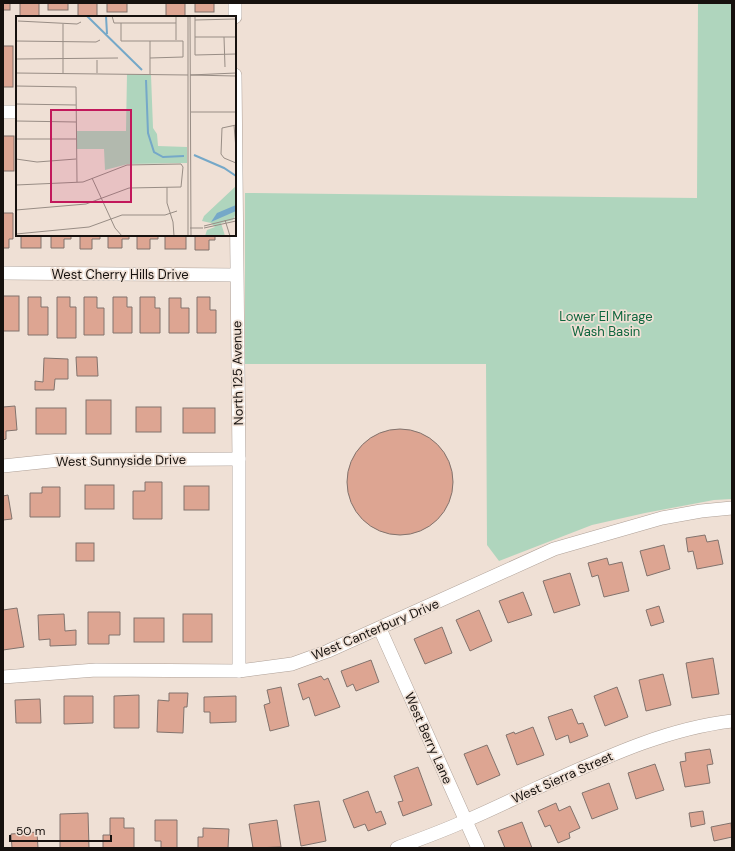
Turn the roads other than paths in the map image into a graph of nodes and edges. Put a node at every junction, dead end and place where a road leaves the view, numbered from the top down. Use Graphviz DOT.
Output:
graph roads {
  1 [pos="235,3"];
  2 [pos="235,16"];
  3 [pos="3,112"];
  4 [pos="16,112"];
  5 [pos="236,236"];
  6 [pos="3,273"];
  7 [pos="236,275"];
  8 [pos="239,459"];
  9 [pos="3,466"];
  10 [pos="732,508"];
  11 [pos="380,628"];
  12 [pos="239,672"];
  13 [pos="3,677"];
  14 [pos="732,721"];
  15 [pos="466,821"];
  16 [pos="397,848"];
  17 [pos="478,848"];
  1 -- 2 [label="street"];
  3 -- 4 [label="street"];
  5 -- 7 [label="street, North 125 Avenue"];
  6 -- 7 [label="street, West Cherry Hills Drive"];
  7 -- 8 [label="street, North 125 Avenue"];
  8 -- 9 [label="street, West Sunnyside Drive"];
  8 -- 12 [label="street, North 125 Avenue"];
  10 -- 11 [label="street, West Canterbury Drive"];
  11 -- 12 [label="street, West Canterbury Drive"];
  11 -- 15 [label="street, West Berry Lane"];
  12 -- 13 [label="street, West Canterbury Drive"];
  14 -- 15 [label="street, West Sierra Street"];
  15 -- 16 [label="street, West Sierra Street"];
  15 -- 17 [label="street, West Berry Lane"];
}
